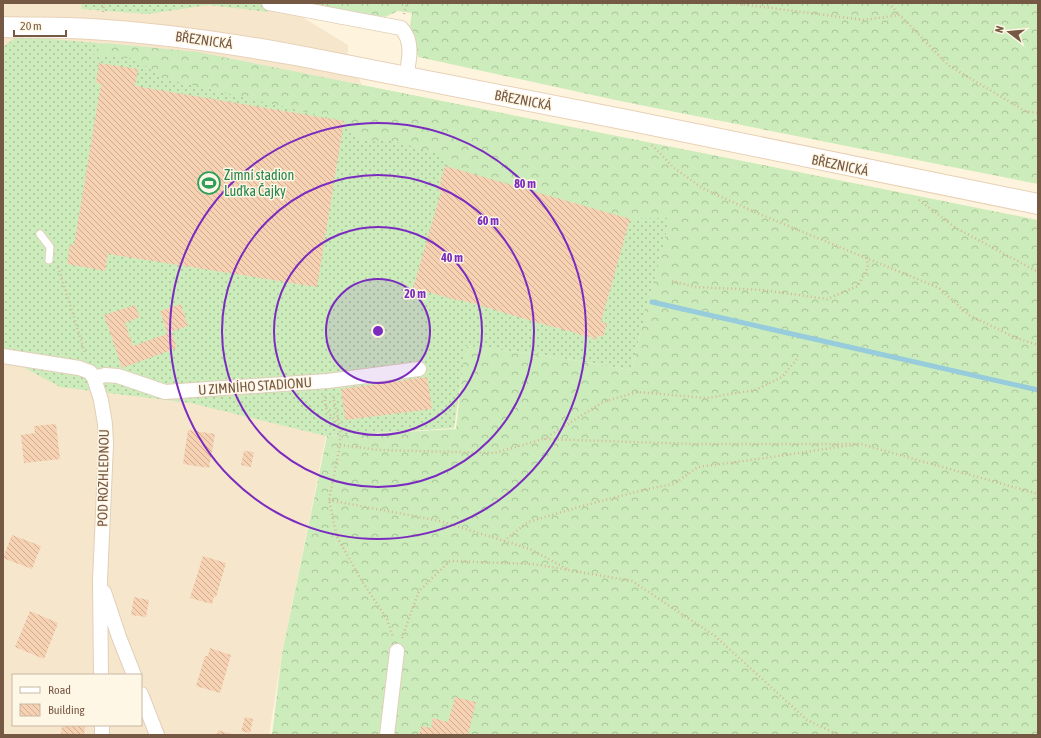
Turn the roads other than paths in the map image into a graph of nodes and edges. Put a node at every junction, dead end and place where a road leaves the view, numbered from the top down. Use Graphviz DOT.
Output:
graph roads {
  1 [pos="269,3"];
  2 [pos="3,27"];
  3 [pos="406,77"];
  4 [pos="1038,204"];
  5 [pos="40,234"];
  6 [pos="49,260"];
  7 [pos="3,356"];
  8 [pos="419,369"];
  9 [pos="92,375"];
  10 [pos="100,580"];
  11 [pos="397,651"];
  12 [pos="101,674"];
  13 [pos="134,674"];
  14 [pos="142,697"];
  15 [pos="157,735"];
  16 [pos="387,735"];
  1 -- 3 [label="street"];
  2 -- 3 [label="main road, BŘEZNICKÁ"];
  3 -- 4 [label="main road, BŘEZNICKÁ"];
  5 -- 6 [label="lane"];
  7 -- 9 [label="street"];
  8 -- 9 [label="street, U ZIMNÍHO STADIONU"];
  9 -- 10 [label="street, POD ROZHLEDNOU"];
  10 -- 12 [label="street, POD ROZHLEDNOU"];
  10 -- 13 [label="street"];
  11 -- 16 [label="street"];
  14 -- 15 [label="street"];
}
